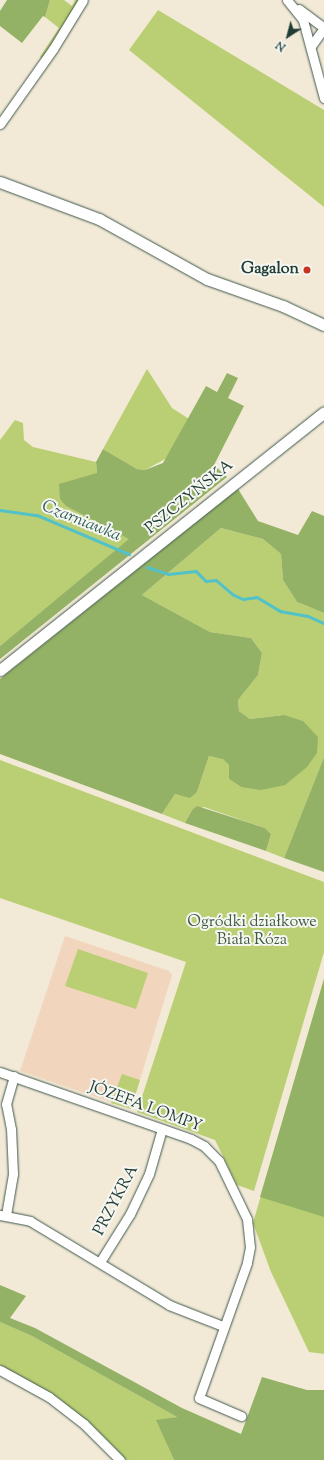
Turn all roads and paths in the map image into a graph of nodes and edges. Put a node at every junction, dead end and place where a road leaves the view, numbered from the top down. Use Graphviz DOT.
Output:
graph roads {
  1 [pos="83,0"];
  2 [pos="289,2"];
  3 [pos="324,28"];
  4 [pos="311,46"];
  5 [pos="324,98"];
  6 [pos="0,124"];
  7 [pos="0,182"];
  8 [pos="324,325"];
  9 [pos="324,412"];
  10 [pos="0,670"];
  11 [pos="0,1072"];
  12 [pos="14,1076"];
  13 [pos="162,1129"];
  14 [pos="3,1215"];
  15 [pos="100,1262"];
  16 [pos="223,1326"];
  17 [pos="0,1370"];
  18 [pos="241,1416"];
  19 [pos="120,1460"];
  1 -- 6 [label="street"];
  2 -- 3 [label="street"];
  2 -- 4 [label="street"];
  3 -- 4 [label="street"];
  4 -- 5 [label="street"];
  7 -- 8 [label="street"];
  9 -- 10 [label="street, PSZCZYŃSKA"];
  11 -- 12 [label="street, JÓZEFA LOMPY"];
  12 -- 13 [label="street, JÓZEFA LOMPY"];
  12 -- 14 [label="street"];
  13 -- 15 [label="street, PRZYKRA"];
  13 -- 16 [label="street, JÓZEFA LOMPY"];
  14 -- 15 [label="street"];
  15 -- 16 [label="street"];
  16 -- 18 [label="street, JÓZEFA LOMPY"];
  17 -- 19 [label="street"];
}
